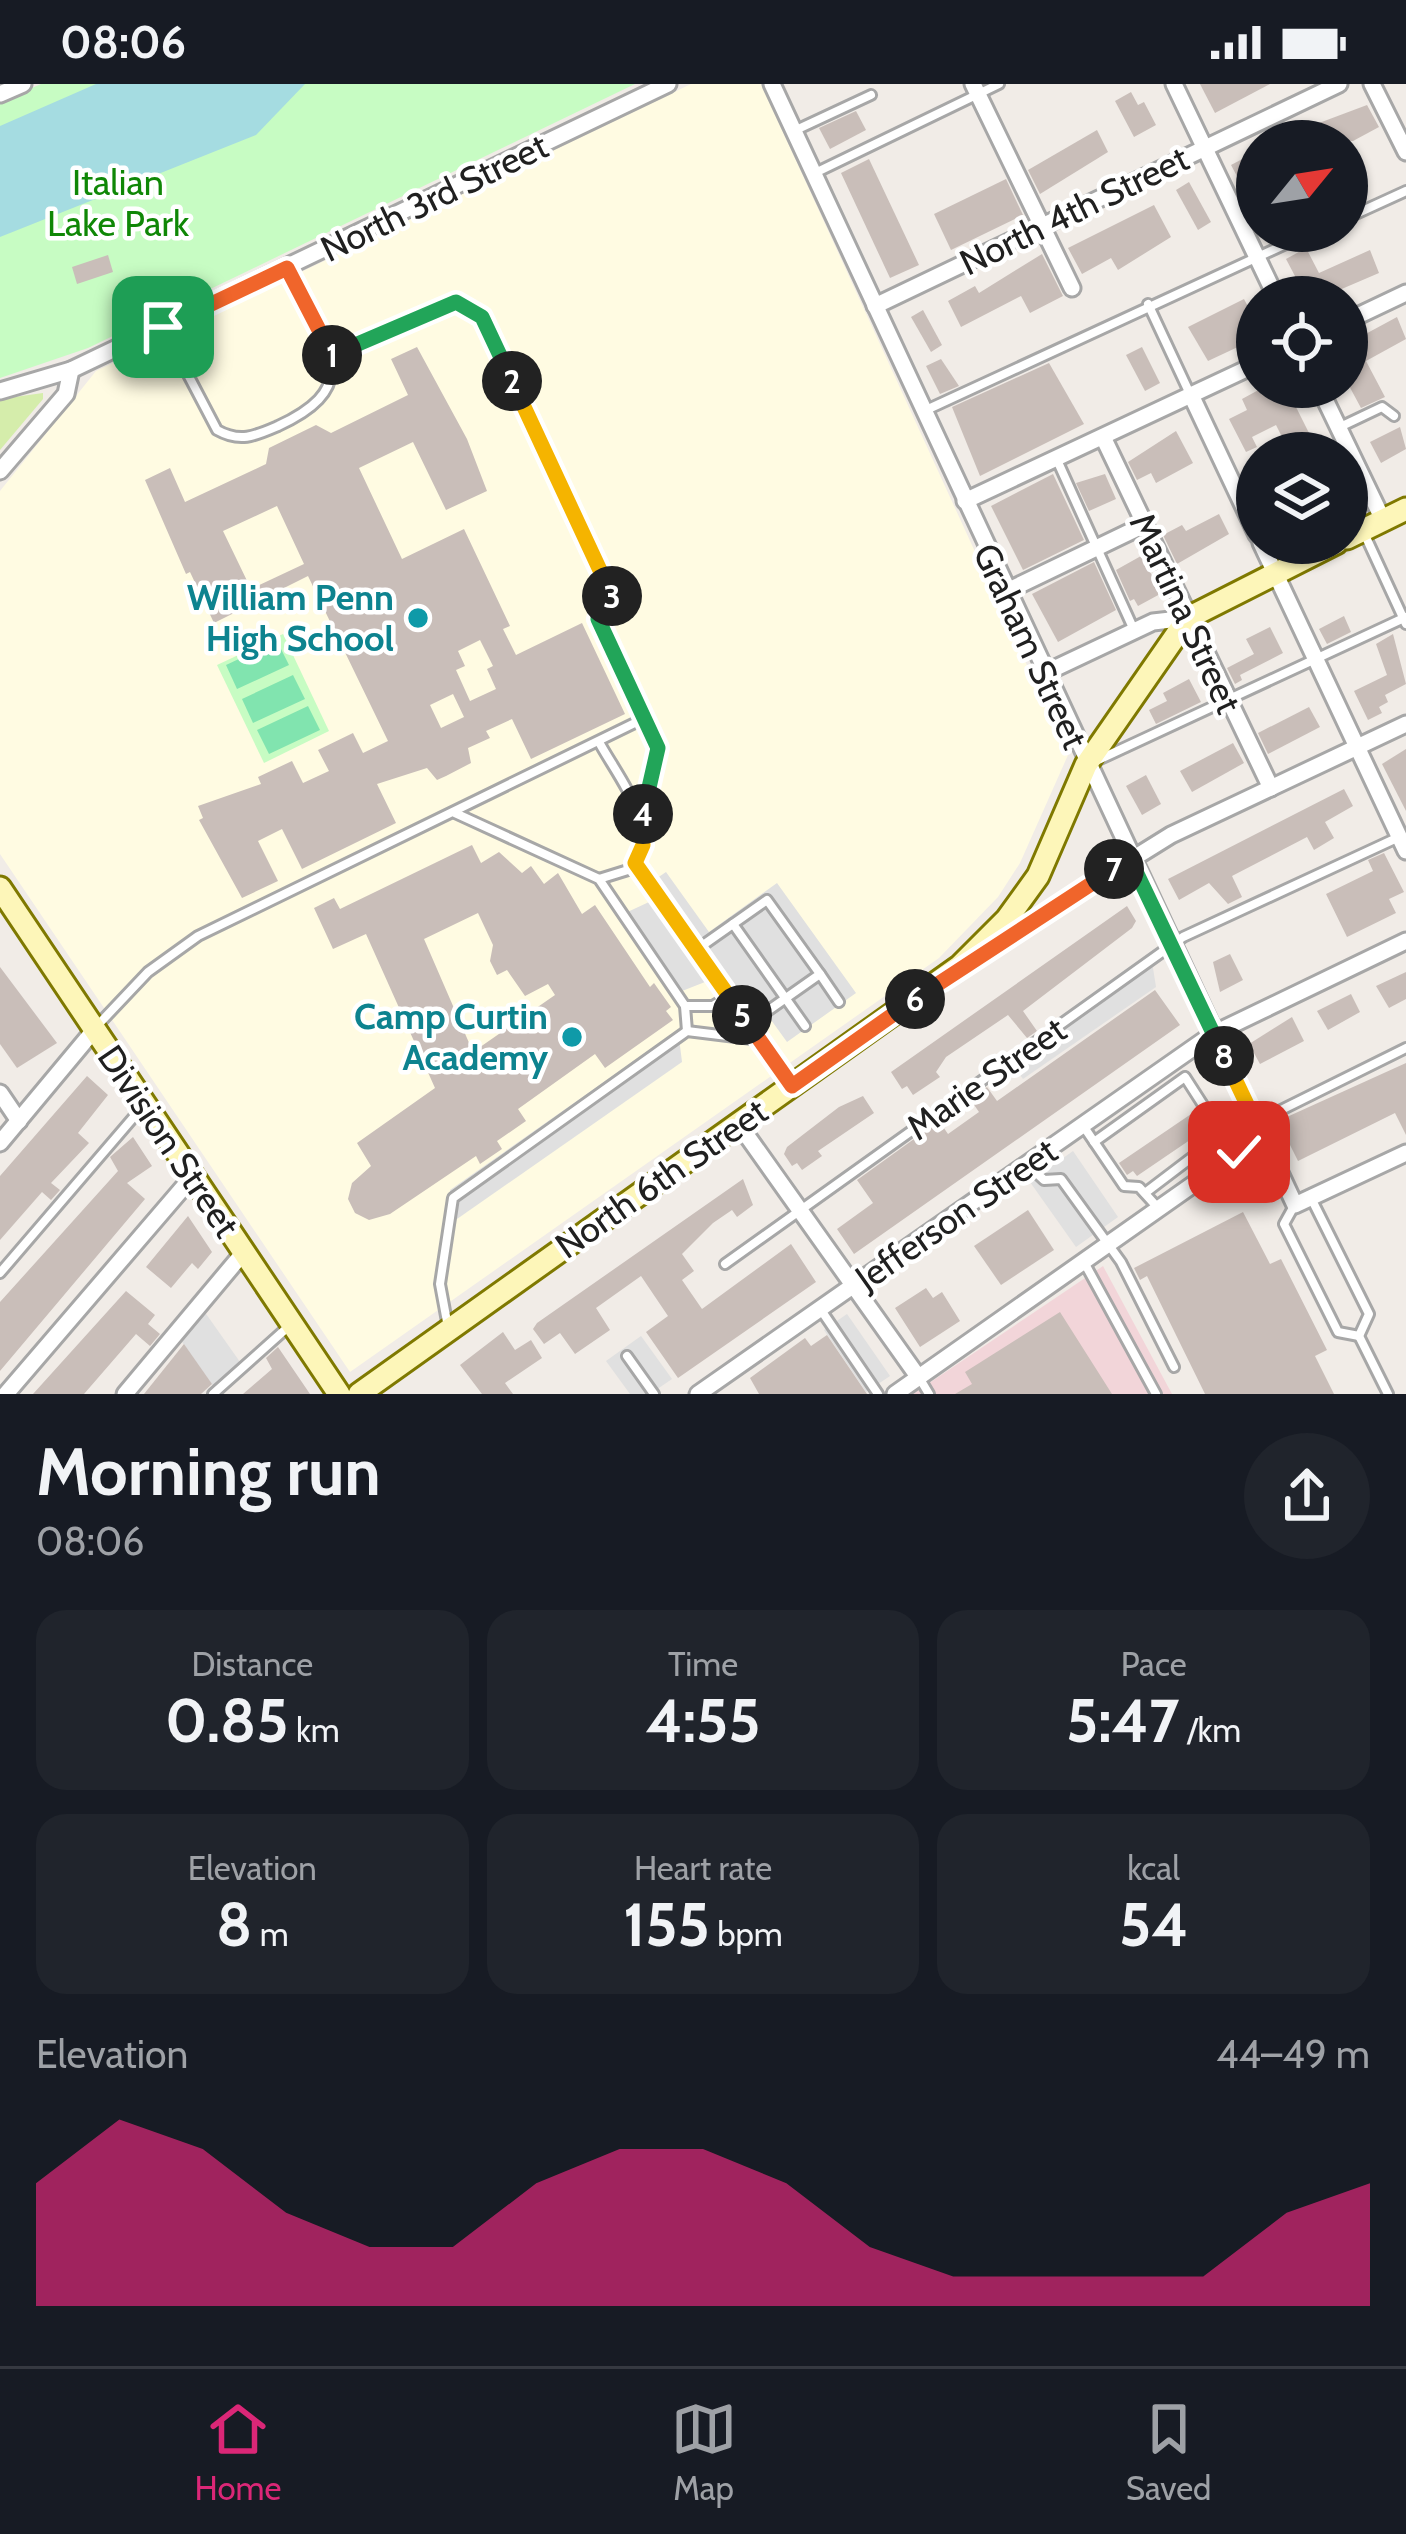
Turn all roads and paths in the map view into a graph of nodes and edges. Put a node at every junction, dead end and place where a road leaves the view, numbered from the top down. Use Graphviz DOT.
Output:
graph roads {
  1 [pos="23,84"];
  2 [pos="668,84"];
  3 [pos="772,84"];
  4 [pos="999,84"];
  5 [pos="1174,84"];
  6 [pos="1339,84"];
  7 [pos="1372,84"];
  8 [pos="976,89"];
  9 [pos="0,94"];
  10 [pos="871,94"];
  11 [pos="794,131"];
  12 [pos="1204,147"];
  13 [pos="1406,152"];
  14 [pos="814,174"];
  15 [pos="1406,191"];
  16 [pos="1368,208"];
  17 [pos="1041,225"];
  18 [pos="1262,252"];
  19 [pos="1255,255"];
  20 [pos="287,268"];
  21 [pos="1266,276"];
  22 [pos="1072,288"];
  23 [pos="1406,293"];
  24 [pos="1148,304"];
  25 [pos="875,306"];
  26 [pos="1368,311"];
  27 [pos="163,327"];
  28 [pos="329,356"];
  29 [pos="70,370"];
  30 [pos="1236,374"];
  31 [pos="0,391"];
  32 [pos="1191,395"];
  33 [pos="1329,408"];
  34 [pos="924,411"];
  35 [pos="1394,416"];
  36 [pos="1339,428"];
  37 [pos="1340,432"];
  38 [pos="1103,437"];
  39 [pos="1057,458"];
  40 [pos="0,471"];
  41 [pos="1236,490"];
  42 [pos="965,501"];
  43 [pos="1406,509"];
  44 [pos="1144,525"];
  45 [pos="1368,528"];
  46 [pos="1368,539"];
  47 [pos="1096,547"];
  48 [pos="1271,564"];
  49 [pos="1292,564"];
  50 [pos="1275,572"];
  51 [pos="1005,592"];
  52 [pos="1188,618"];
  53 [pos="1405,620"];
  54 [pos="1134,630"];
  55 [pos="1316,660"];
  56 [pos="1043,674"];
  57 [pos="1227,701"];
  58 [pos="645,718"];
  59 [pos="1406,724"];
  60 [pos="598,742"];
  61 [pos="1357,747"];
  62 [pos="1085,766"];
  63 [pos="1271,788"];
  64 [pos="454,812"];
  65 [pos="641,820"];
  66 [pos="1404,840"];
  67 [pos="1130,859"];
  68 [pos="635,863"];
  69 [pos="599,879"];
  70 [pos="0,888"];
  71 [pos="733,924"];
  72 [pos="1406,941"];
  73 [pos="1171,946"];
  74 [pos="696,950"];
  75 [pos="961,966"];
  76 [pos="820,974"];
  77 [pos="729,996"];
  78 [pos="785,999"];
  79 [pos="839,1002"];
  80 [pos="685,1006"];
  81 [pos="749,1024"];
  82 [pos="805,1026"];
  83 [pos="94,1029"];
  84 [pos="687,1031"];
  85 [pos="1214,1034"];
  86 [pos="760,1040"];
  87 [pos="1406,1048"];
  88 [pos="1174,1062"];
  89 [pos="1185,1077"];
  90 [pos="792,1086"];
  91 [pos="0,1093"];
  92 [pos="145,1104"];
  93 [pos="1203,1105"];
  94 [pos="19,1121"];
  95 [pos="1216,1123"];
  96 [pos="738,1124"];
  97 [pos="1083,1125"];
  98 [pos="1259,1130"];
  99 [pos="1224,1133"];
  100 [pos="1094,1142"];
  101 [pos="0,1143"];
  102 [pos="1239,1152"];
  103 [pos="1406,1153"];
  104 [pos="1027,1164"];
  105 [pos="193,1176"];
  106 [pos="1145,1192"];
  107 [pos="1311,1198"];
  108 [pos="1294,1205"];
  109 [pos="800,1210"];
  110 [pos="1160,1210"];
  111 [pos="1109,1246"];
  112 [pos="244,1252"];
  113 [pos="725,1264"];
  114 [pos="1085,1264"];
  115 [pos="0,1274"];
  116 [pos="854,1286"];
  117 [pos="820,1309"];
  118 [pos="292,1324"];
  119 [pos="449,1328"];
  120 [pos="1359,1336"];
  121 [pos="628,1356"];
  122 [pos="1174,1367"];
  123 [pos="919,1378"];
  124 [pos="6,1394"];
  125 [pos="125,1394"];
  126 [pos="214,1394"];
  127 [pos="339,1394"];
  128 [pos="359,1394"];
  129 [pos="654,1394"];
  130 [pos="698,1394"];
  131 [pos="878,1394"];
  132 [pos="895,1394"];
  133 [pos="929,1394"];
  134 [pos="1156,1394"];
  135 [pos="1388,1394"];
  1 -- 9 [label="street"];
  2 -- 20 [label="street, North 3rd Street"];
  3 -- 11 [label="street, Graham Street"];
  4 -- 8 [label="lane"];
  5 -- 12 [label="street"];
  6 -- 12 [label="street, North 4th Street"];
  7 -- 13 [label="street"];
  8 -- 14 [label="lane"];
  8 -- 17 [label="street"];
  10 -- 11 [label="lane"];
  11 -- 14 [label="street, Graham Street"];
  12 -- 17 [label="street, North 4th Street"];
  12 -- 19 [label="street"];
  14 -- 25 [label="street, Graham Street"];
  15 -- 16 [label="lane"];
  17 -- 22 [label="street"];
  17 -- 25 [label="street, North 4th Street"];
  18 -- 19 [label="lane"];
  19 -- 21 [label="street"];
  19 -- 24 [label="lane"];
  20 -- 27 [label="street, North 3rd Street"];
  20 -- 28 [label="lane"];
  23 -- 26 [label="street"];
  24 -- 32 [label="lane"];
  24 -- 34 [label="lane"];
  25 -- 34 [label="street, Graham Street"];
  27 -- 28 [label="lane"];
  27 -- 29 [label="street, North 3rd Street"];
  28 -- 58 [label="lane"];
  29 -- 31 [label="street, North 3rd Street"];
  29 -- 40 [label="street"];
  30 -- 32 [label="street"];
  32 -- 38 [label="street"];
  32 -- 41 [label="street"];
  33 -- 36 [label="street"];
  34 -- 42 [label="street, Graham Street"];
  35 -- 36 [label="lane"];
  36 -- 37 [label="street"];
  38 -- 39 [label="street"];
  38 -- 44 [label="street, Martina Street"];
  39 -- 42 [label="street"];
  39 -- 47 [label="lane"];
  42 -- 51 [label="street, Graham Street"];
  43 -- 45 [label="street"];
  44 -- 47 [label="street"];
  44 -- 52 [label="street, Martina Street"];
  46 -- 53 [label="lane"];
  47 -- 51 [label="street"];
  47 -- 54 [label="lane"];
  48 -- 50 [label="street"];
  49 -- 50 [label="street"];
  50 -- 52 [label="street"];
  50 -- 55 [label="street"];
  51 -- 56 [label="street, Graham Street"];
  52 -- 54 [label="street"];
  52 -- 57 [label="street, Martina Street"];
  52 -- 62 [label="street"];
  53 -- 55 [label="lane"];
  54 -- 56 [label="street"];
  55 -- 57 [label="lane"];
  55 -- 61 [label="street"];
  56 -- 62 [label="street, Graham Street"];
  57 -- 62 [label="lane"];
  57 -- 63 [label="street, Martina Street"];
  58 -- 60 [label="lane"];
  58 -- 65 [label="lane"];
  59 -- 61 [label="street, North 6th Street"];
  60 -- 64 [label="lane"];
  60 -- 65 [label="lane"];
  61 -- 63 [label="street, North 6th Street"];
  61 -- 66 [label="street"];
  62 -- 67 [label="street, Graham Street"];
  62 -- 75 [label="street"];
  63 -- 67 [label="street, North 6th Street"];
  64 -- 69 [label="lane"];
  64 -- 83 [label="lane"];
  65 -- 68 [label="lane"];
  66 -- 73 [label="lane, Marie Street"];
  67 -- 73 [label="street, Graham Street"];
  67 -- 75 [label="street, North 6th Street"];
  68 -- 69 [label="lane"];
  68 -- 74 [label="lane"];
  69 -- 80 [label="lane"];
  70 -- 83 [label="street, Division Street"];
  71 -- 74 [label="lane"];
  71 -- 76 [label="lane"];
  71 -- 78 [label="lane"];
  72 -- 85 [label="street, Jefferson Street"];
  73 -- 85 [label="street, Graham Street"];
  73 -- 109 [label="lane, Marie Street"];
  74 -- 77 [label="lane"];
  75 -- 90 [label="street, North 6th Street"];
  76 -- 78 [label="lane"];
  76 -- 79 [label="lane"];
  77 -- 80 [label="lane"];
  77 -- 81 [label="lane"];
  78 -- 81 [label="lane"];
  78 -- 82 [label="lane"];
  80 -- 84 [label="lane"];
  81 -- 86 [label="lane"];
  83 -- 92 [label="street, Division Street"];
  83 -- 94 [label="street"];
  84 -- 86 [label="lane"];
  84 -- 119 [label="lane"];
  85 -- 88 [label="street, Jefferson Street"];
  85 -- 98 [label="street, Graham Street"];
  86 -- 90 [label="lane"];
  87 -- 98 [label="lane"];
  88 -- 89 [label="lane"];
  88 -- 97 [label="street, Jefferson Street"];
  89 -- 93 [label="lane"];
  89 -- 100 [label="lane"];
  90 -- 96 [label="street, North 6th Street"];
  91 -- 94 [label="street"];
  92 -- 105 [label="street, Division Street"];
  92 -- 115 [label="lane"];
  94 -- 101 [label="street"];
  95 -- 99 [label="lane"];
  96 -- 109 [label="street"];
  96 -- 119 [label="street, North 6th Street"];
  97 -- 100 [label="lane"];
  97 -- 104 [label="street, Jefferson Street"];
  98 -- 102 [label="street"];
  98 -- 108 [label="street, Graham Street"];
  99 -- 102 [label="lane"];
  99 -- 106 [label="lane"];
  100 -- 106 [label="lane"];
  102 -- 110 [label="street"];
  103 -- 107 [label="street"];
  104 -- 111 [label="lane"];
  104 -- 116 [label="street, Jefferson Street"];
  105 -- 112 [label="street, Division Street"];
  105 -- 124 [label="street"];
  106 -- 110 [label="lane"];
  107 -- 108 [label="street"];
  107 -- 120 [label="lane"];
  108 -- 120 [label="lane"];
  109 -- 113 [label="lane, Marie Street"];
  109 -- 116 [label="street"];
  110 -- 111 [label="street"];
  111 -- 114 [label="street"];
  111 -- 122 [label="lane"];
  112 -- 118 [label="street, Division Street"];
  112 -- 125 [label="street"];
  114 -- 123 [label="street"];
  114 -- 134 [label="lane"];
  116 -- 117 [label="street, Jefferson Street"];
  116 -- 123 [label="street"];
  117 -- 130 [label="street, Jefferson Street"];
  117 -- 131 [label="lane"];
  118 -- 126 [label="lane"];
  118 -- 127 [label="street, Division Street"];
  119 -- 128 [label="street, North 6th Street"];
  120 -- 135 [label="lane"];
  121 -- 129 [label="lane"];
  123 -- 132 [label="street"];
  123 -- 133 [label="lane"];
}
